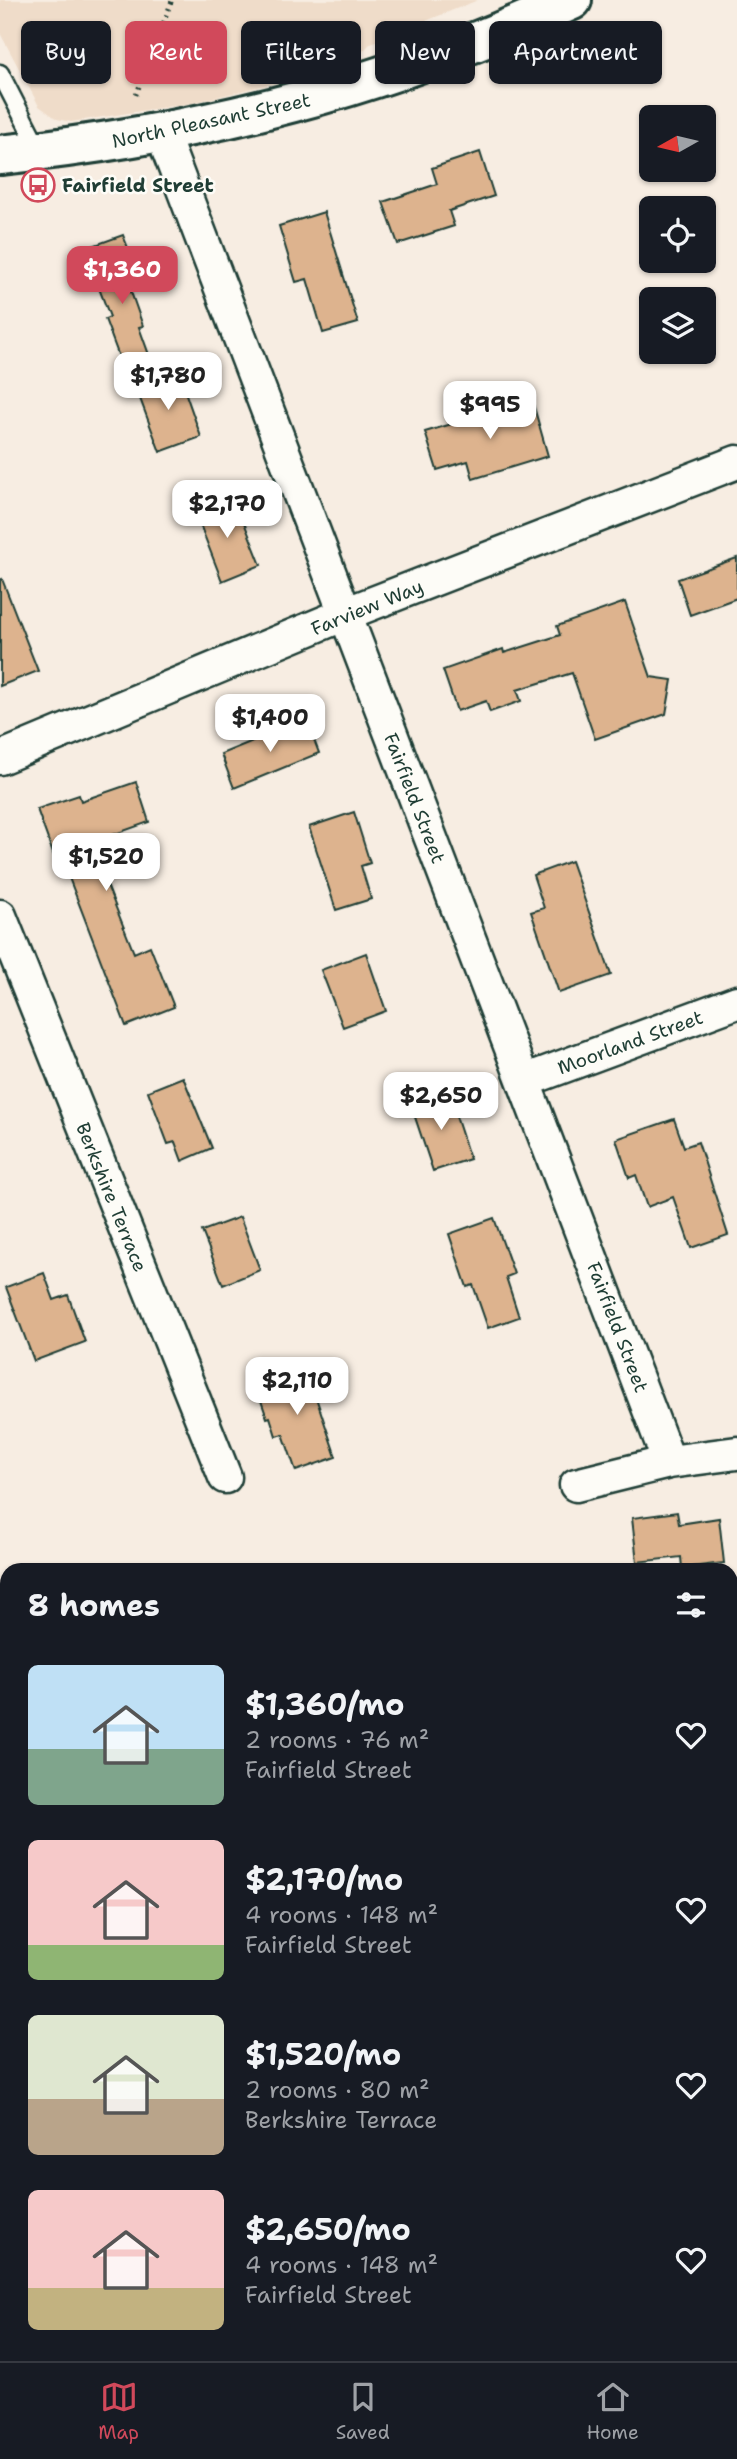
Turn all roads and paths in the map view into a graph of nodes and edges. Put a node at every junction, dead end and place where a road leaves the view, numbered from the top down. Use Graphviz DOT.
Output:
graph roads {
  1 [pos="172,0"];
  2 [pos="572,0"];
  3 [pos="0,73"];
  4 [pos="136,95"];
  5 [pos="162,134"];
  6 [pos="40,151"];
  7 [pos="0,155"];
  8 [pos="737,462"];
  9 [pos="345,614"];
  10 [pos="0,758"];
  11 [pos="0,916"];
  12 [pos="737,1002"];
  13 [pos="524,1081"];
  14 [pos="737,1453"];
  15 [pos="669,1462"];
  16 [pos="225,1477"];
  17 [pos="576,1485"];
  1 -- 4 [label="path"];
  2 -- 5 [label="main road, North Pleasant Street"];
  3 -- 6 [label="lane"];
  5 -- 6 [label="main road, North Pleasant Street"];
  5 -- 9 [label="street, Fairfield Street"];
  6 -- 7 [label="main road, North Pleasant Street"];
  8 -- 9 [label="street, Farview Way"];
  9 -- 10 [label="street, Farview Way"];
  9 -- 13 [label="street, Fairfield Street"];
  11 -- 16 [label="street, Berkshire Terrace"];
  12 -- 13 [label="street, Moorland Street"];
  13 -- 15 [label="street, Fairfield Street"];
  14 -- 15 [label="street"];
  15 -- 17 [label="street"];
}
